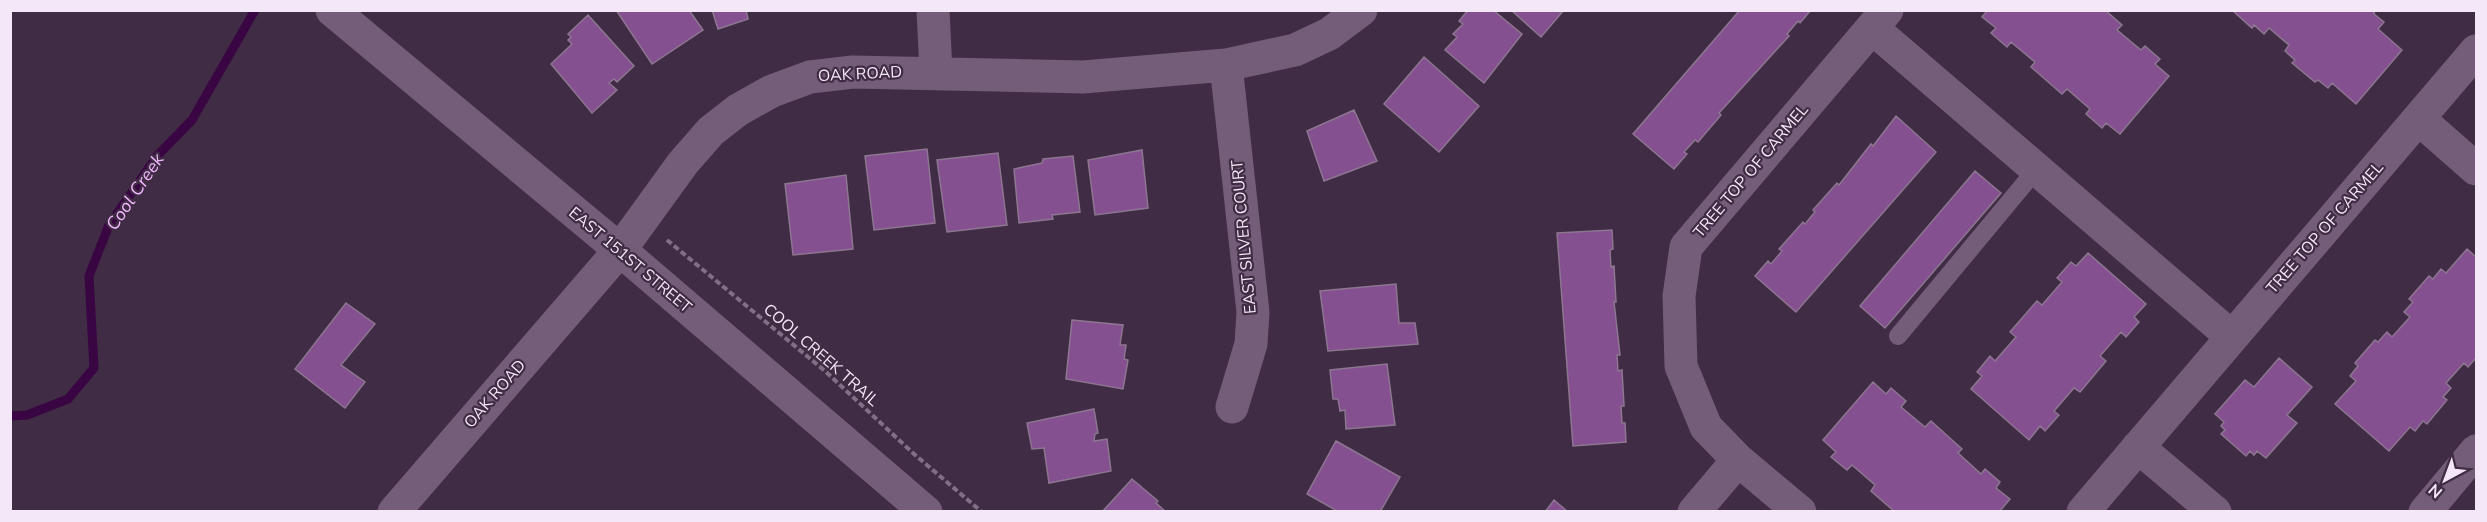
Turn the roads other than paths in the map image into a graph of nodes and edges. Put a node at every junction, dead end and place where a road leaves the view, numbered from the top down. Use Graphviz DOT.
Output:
graph roads {
  1 [pos="933,10"];
  2 [pos="1361,10"];
  3 [pos="334,12"];
  4 [pos="1879,19"];
  5 [pos="2476,51"];
  6 [pos="1226,65"];
  7 [pos="936,72"];
  8 [pos="2419,119"];
  9 [pos="2476,169"];
  10 [pos="2036,171"];
  11 [pos="620,250"];
  12 [pos="1898,336"];
  13 [pos="2232,337"];
  14 [pos="1232,407"];
  15 [pos="2138,447"];
  16 [pos="2476,451"];
  17 [pos="1738,460"];
  18 [pos="394,512"];
  19 [pos="926,512"];
  20 [pos="1694,512"];
  21 [pos="1800,512"];
  22 [pos="2083,512"];
  23 [pos="2215,512"];
  24 [pos="2425,512"];
  1 -- 7 [label="street"];
  2 -- 6 [label="street, OAK ROAD"];
  3 -- 11 [label="street, EAST 151ST STREET"];
  4 -- 10 [label="street, TREE TOP OF CARMEL"];
  4 -- 17 [label="street, TREE TOP OF CARMEL"];
  5 -- 8 [label="street, TREE TOP OF CARMEL"];
  6 -- 7 [label="street, OAK ROAD"];
  6 -- 14 [label="street, EAST SILVER COURT"];
  7 -- 11 [label="street, OAK ROAD"];
  8 -- 9 [label="street"];
  8 -- 13 [label="street, TREE TOP OF CARMEL"];
  10 -- 12 [label="lane"];
  10 -- 13 [label="street, TREE TOP OF CARMEL"];
  11 -- 18 [label="street, OAK ROAD"];
  11 -- 19 [label="street, EAST 151ST STREET"];
  13 -- 15 [label="street, TREE TOP OF CARMEL"];
  15 -- 22 [label="street, TREE TOP OF CARMEL"];
  15 -- 23 [label="street"];
  16 -- 24 [label="street"];
  17 -- 20 [label="street"];
  17 -- 21 [label="street, TREE TOP OF CARMEL"];
}
